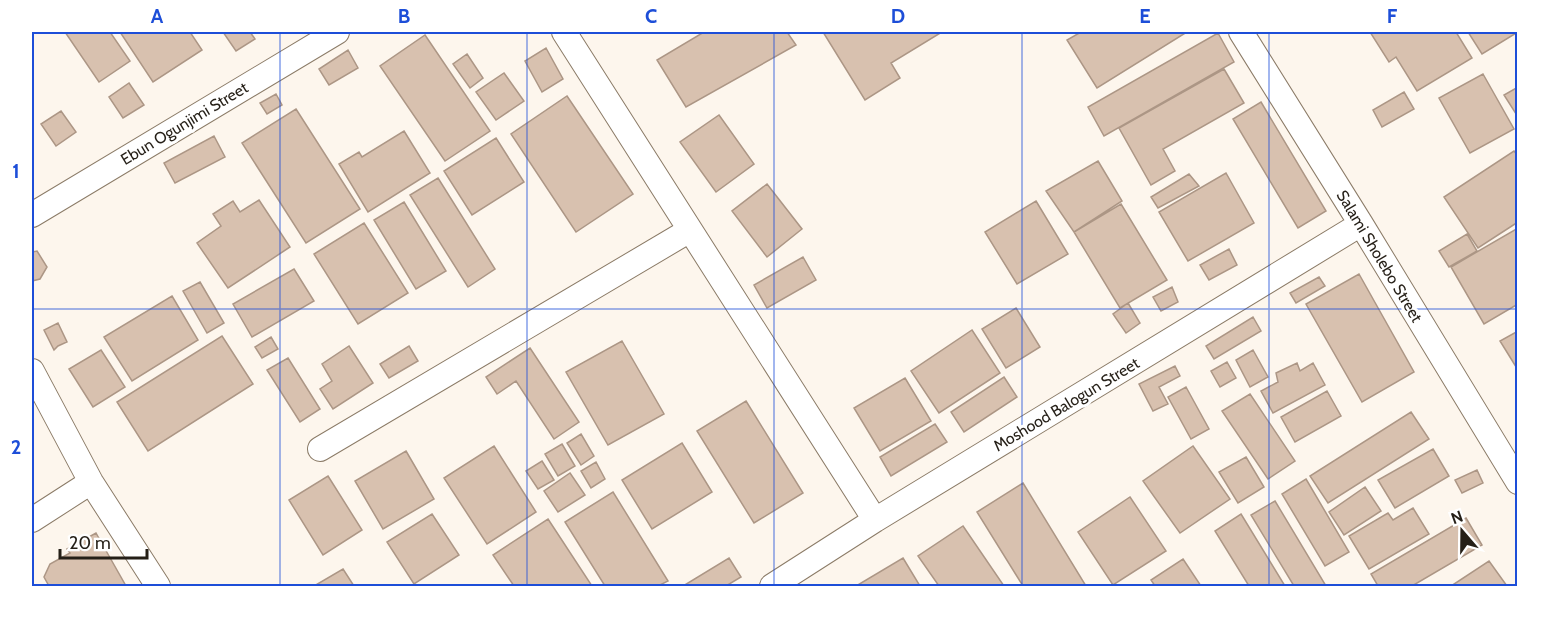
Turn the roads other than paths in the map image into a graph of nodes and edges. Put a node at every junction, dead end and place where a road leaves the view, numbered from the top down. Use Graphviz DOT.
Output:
graph roads {
  1 [pos="337,32"];
  2 [pos="564,32"];
  3 [pos="1241,32"];
  4 [pos="32,215"];
  5 [pos="1361,224"];
  6 [pos="690,230"];
  7 [pos="32,371"];
  8 [pos="320,449"];
  9 [pos="91,482"];
  10 [pos="1518,482"];
  11 [pos="32,520"];
  12 [pos="875,520"];
  13 [pos="158,586"];
  14 [pos="772,586"];
  1 -- 4 [label="street, Ebun Ogunjimi Street"];
  2 -- 6 [label="street"];
  3 -- 5 [label="street, Salami Sholebo Street"];
  5 -- 10 [label="street, Salami Sholebo Street"];
  5 -- 12 [label="street, Moshood Balogun Street"];
  6 -- 8 [label="street"];
  6 -- 12 [label="street"];
  7 -- 9 [label="street"];
  9 -- 11 [label="street"];
  9 -- 13 [label="street"];
  12 -- 14 [label="street, Moshood Balogun Street"];
}
